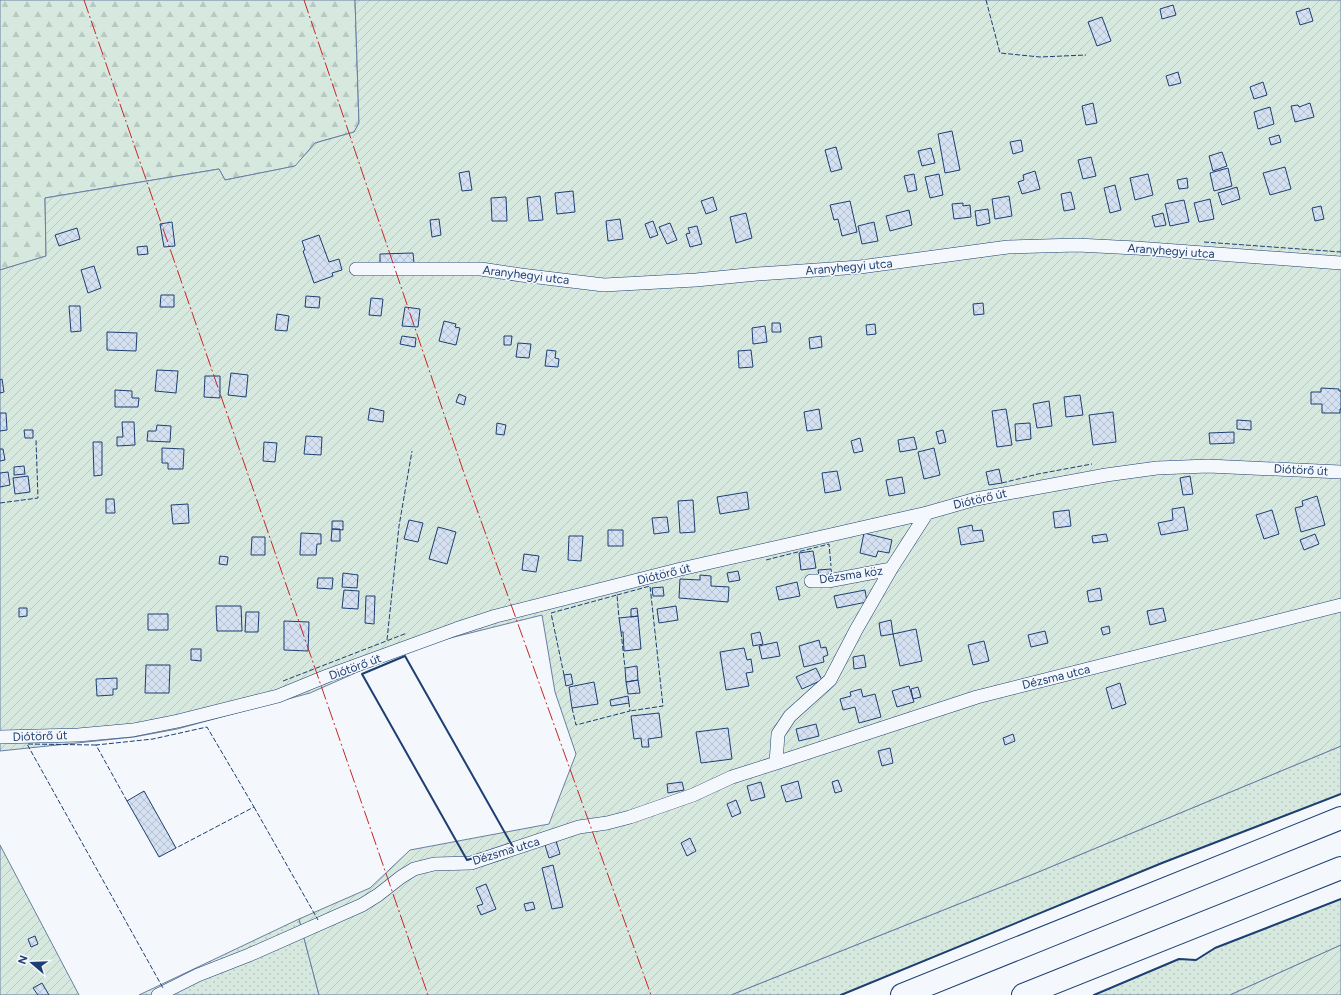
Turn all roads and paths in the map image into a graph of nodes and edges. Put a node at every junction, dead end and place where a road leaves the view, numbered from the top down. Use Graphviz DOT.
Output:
graph roads {
  1 [pos="1341,263"];
  2 [pos="356,269"];
  3 [pos="1341,472"];
  4 [pos="927,513"];
  5 [pos="891,569"];
  6 [pos="811,581"];
  7 [pos="1341,605"];
  8 [pos="0,738"];
  9 [pos="776,763"];
  10 [pos="1341,818"];
  11 [pos="1341,868"];
  12 [pos="158,995"];
  13 [pos="902,995"];
  14 [pos="1023,995"];
  1 -- 2 [label="street, Aranyhegyi utca"];
  3 -- 4 [label="street, Diótörő út"];
  4 -- 5 [label="street"];
  4 -- 8 [label="street, Diótörő út"];
  5 -- 6 [label="street, Dézsma köz"];
  5 -- 9 [label="street"];
  7 -- 9 [label="street, Dézsma utca"];
  9 -- 12 [label="street, Dézsma utca"];
  10 -- 13 [label="highway"];
  11 -- 14 [label="highway"];
}
